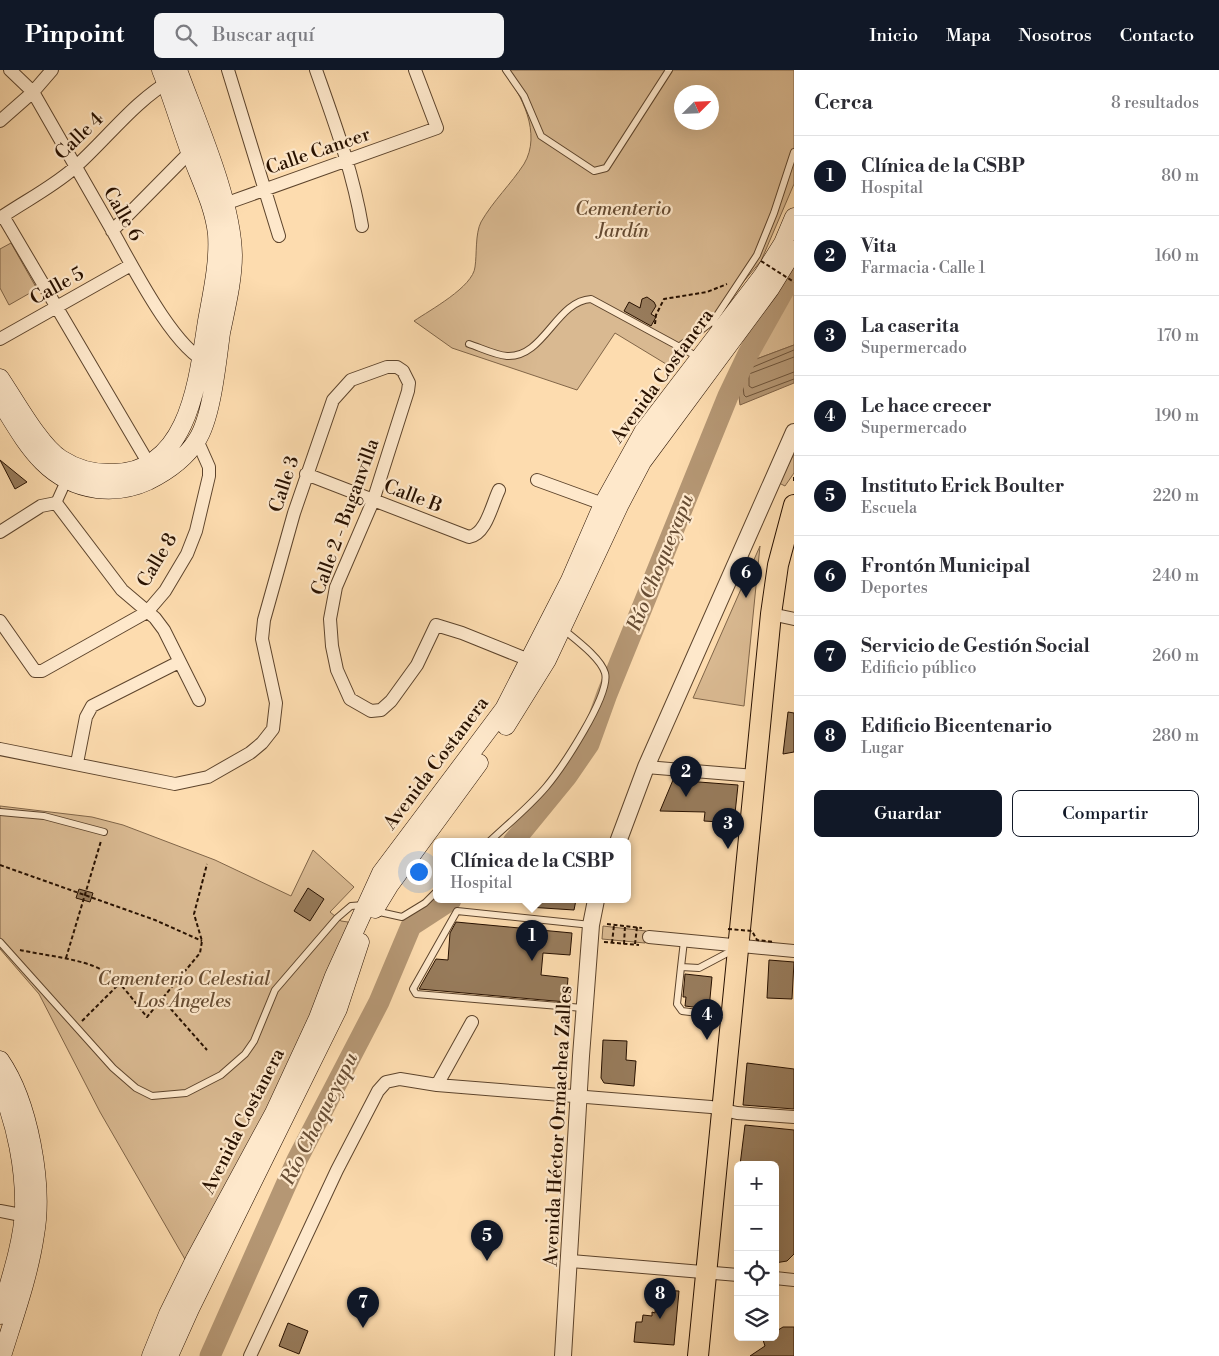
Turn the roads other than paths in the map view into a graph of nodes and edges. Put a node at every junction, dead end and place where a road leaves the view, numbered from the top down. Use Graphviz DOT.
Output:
graph roads {
  1 [pos="10,70"];
  2 [pos="52,70"];
  3 [pos="228,70"];
  4 [pos="316,70"];
  5 [pos="415,70"];
  6 [pos="506,70"];
  7 [pos="669,70"];
  8 [pos="171,75"];
  9 [pos="33,92"];
  10 [pos="0,120"];
  11 [pos="197,145"];
  12 [pos="794,152"];
  13 [pos="347,161"];
  14 [pos="75,168"];
  15 [pos="263,190"];
  16 [pos="218,206"];
  17 [pos="2,217"];
  18 [pos="794,217"];
  19 [pos="362,226"];
  20 [pos="112,231"];
  21 [pos="279,236"];
  22 [pos="794,250"];
  23 [pos="131,266"];
  24 [pos="59,307"];
  25 [pos="716,328"];
  26 [pos="0,339"];
  27 [pos="470,344"];
  28 [pos="679,347"];
  29 [pos="699,358"];
  30 [pos="209,362"];
  31 [pos="397,367"];
  32 [pos="0,378"];
  33 [pos="0,401"];
  34 [pos="794,432"];
  35 [pos="198,440"];
  36 [pos="149,464"];
  37 [pos="306,474"];
  38 [pos="537,480"];
  39 [pos="66,481"];
  40 [pos="498,490"];
  41 [pos="373,501"];
  42 [pos="56,503"];
  43 [pos="603,504"];
  44 [pos="794,505"];
  45 [pos="0,532"];
  46 [pos="147,612"];
  47 [pos="771,614"];
  48 [pos="794,619"];
  49 [pos="0,621"];
  50 [pos="562,629"];
  51 [pos="529,660"];
  52 [pos="179,662"];
  53 [pos="199,700"];
  54 [pos="0,749"];
  55 [pos="77,763"];
  56 [pos="646,767"];
  57 [pos="755,776"];
  58 [pos="0,812"];
  59 [pos="104,832"];
  60 [pos="493,838"];
  61 [pos="619,838"];
  62 [pos="433,895"];
  63 [pos="596,903"];
  64 [pos="371,907"];
  65 [pos="598,924"];
  66 [pos="649,937"];
  67 [pos="734,937"];
  68 [pos="684,941"];
  69 [pos="2,945"];
  70 [pos="794,951"];
  71 [pos="681,967"];
  72 [pos="584,1009"];
  73 [pos="732,1018"];
  74 [pos="472,1022"];
  75 [pos="0,1060"];
  76 [pos="3,1085"];
  77 [pos="437,1085"];
  78 [pos="580,1095"];
  79 [pos="724,1110"];
  80 [pos="794,1117"];
  81 [pos="30,1210"];
  82 [pos="0,1211"];
  83 [pos="570,1261"];
  84 [pos="707,1272"];
  85 [pos="734,1275"];
  86 [pos="779,1278"];
  87 [pos="794,1280"];
  88 [pos="0,1314"];
  89 [pos="2,1356"];
  90 [pos="151,1356"];
  91 [pos="169,1356"];
  92 [pos="250,1356"];
  93 [pos="563,1356"];
  94 [pos="698,1356"];
  1 -- 9 [label="street, Calle 6"];
  2 -- 9 [label="street"];
  3 -- 15 [label="street"];
  4 -- 13 [label="street"];
  5 -- 13 [label="street, Calle Cancer"];
  6 -- 7 [label="lane"];
  8 -- 11 [label="main road"];
  8 -- 14 [label="street, Calle 4"];
  9 -- 10 [label="street"];
  9 -- 14 [label="street, Calle 6"];
  11 -- 16 [label="main road"];
  11 -- 20 [label="street"];
  12 -- 25 [label="lane"];
  13 -- 15 [label="street, Calle Cancer"];
  13 -- 19 [label="street"];
  14 -- 17 [label="street, Calle 4"];
  14 -- 20 [label="street, Calle 6"];
  15 -- 16 [label="street, Calle Cancer"];
  15 -- 21 [label="street"];
  16 -- 30 [label="main road"];
  17 -- 24 [label="street"];
  18 -- 25 [label="main road, Avenida Costanera"];
  20 -- 23 [label="street, Calle 6"];
  22 -- 50 [label="main road, Avenida Costanera"];
  23 -- 24 [label="street, Calle 5"];
  23 -- 30 [label="street, Calle 6"];
  24 -- 26 [label="street, Calle 5"];
  24 -- 36 [label="street"];
  25 -- 28 [label="lane"];
  25 -- 29 [label="main road, Avenida Costanera"];
  27 -- 28 [label="lane"];
  28 -- 29 [label="lane"];
  29 -- 43 [label="main road, Avenida Costanera"];
  30 -- 35 [label="main road"];
  30 -- 36 [label="main road"];
  31 -- 37 [label="street, Calle 3"];
  31 -- 41 [label="street, Calle 2 - Buganvilla"];
  32 -- 36 [label="main road"];
  33 -- 39 [label="main road"];
  34 -- 56 [label="street"];
  35 -- 39 [label="main road"];
  35 -- 46 [label="street, Calle 8"];
  37 -- 41 [label="street, Calle B"];
  37 -- 55 [label="street, Calle 3"];
  38 -- 43 [label="street"];
  39 -- 42 [label="street"];
  40 -- 41 [label="street, Calle B"];
  41 -- 51 [label="street, Calle 2 - Buganvilla"];
  42 -- 45 [label="street"];
  42 -- 46 [label="street"];
  43 -- 51 [label="main road, Avenida Costanera"];
  44 -- 47 [label="main road"];
  46 -- 49 [label="street, Calle 8"];
  46 -- 52 [label="street"];
  47 -- 48 [label="street"];
  47 -- 57 [label="main road"];
  50 -- 60 [label="lane"];
  50 -- 64 [label="main road, Avenida Costanera"];
  51 -- 64 [label="main road, Avenida Costanera"];
  52 -- 53 [label="street"];
  52 -- 55 [label="street"];
  54 -- 55 [label="street, Calle 3"];
  56 -- 57 [label="street"];
  56 -- 61 [label="street"];
  57 -- 67 [label="main road"];
  58 -- 59 [label="lane"];
  62 -- 64 [label="lane"];
  63 -- 65 [label="street, Avenida Héctor Ormachea Zalles"];
  64 -- 69 [label="lane"];
  64 -- 90 [label="main road, Avenida Costanera"];
  64 -- 91 [label="main road, Avenida Costanera"];
  65 -- 72 [label="street, Avenida Héctor Ormachea Zalles"];
  65 -- 72 [label="lane"];
  66 -- 68 [label="street"];
  67 -- 68 [label="street"];
  67 -- 70 [label="street"];
  67 -- 71 [label="lane"];
  67 -- 73 [label="main road"];
  68 -- 71 [label="lane"];
  71 -- 73 [label="lane"];
  72 -- 78 [label="street, Avenida Héctor Ormachea Zalles"];
  73 -- 79 [label="main road"];
  74 -- 77 [label="street"];
  75 -- 76 [label="main road"];
  76 -- 81 [label="main road"];
  77 -- 78 [label="street"];
  77 -- 92 [label="street"];
  78 -- 79 [label="street"];
  78 -- 83 [label="street, Avenida Héctor Ormachea Zalles"];
  79 -- 80 [label="street"];
  79 -- 84 [label="main road"];
  81 -- 82 [label="street"];
  81 -- 88 [label="main road"];
  81 -- 89 [label="main road"];
  83 -- 84 [label="street"];
  83 -- 93 [label="street, Avenida Héctor Ormachea Zalles"];
  84 -- 85 [label="street"];
  84 -- 94 [label="main road"];
  86 -- 87 [label="street"];
}
